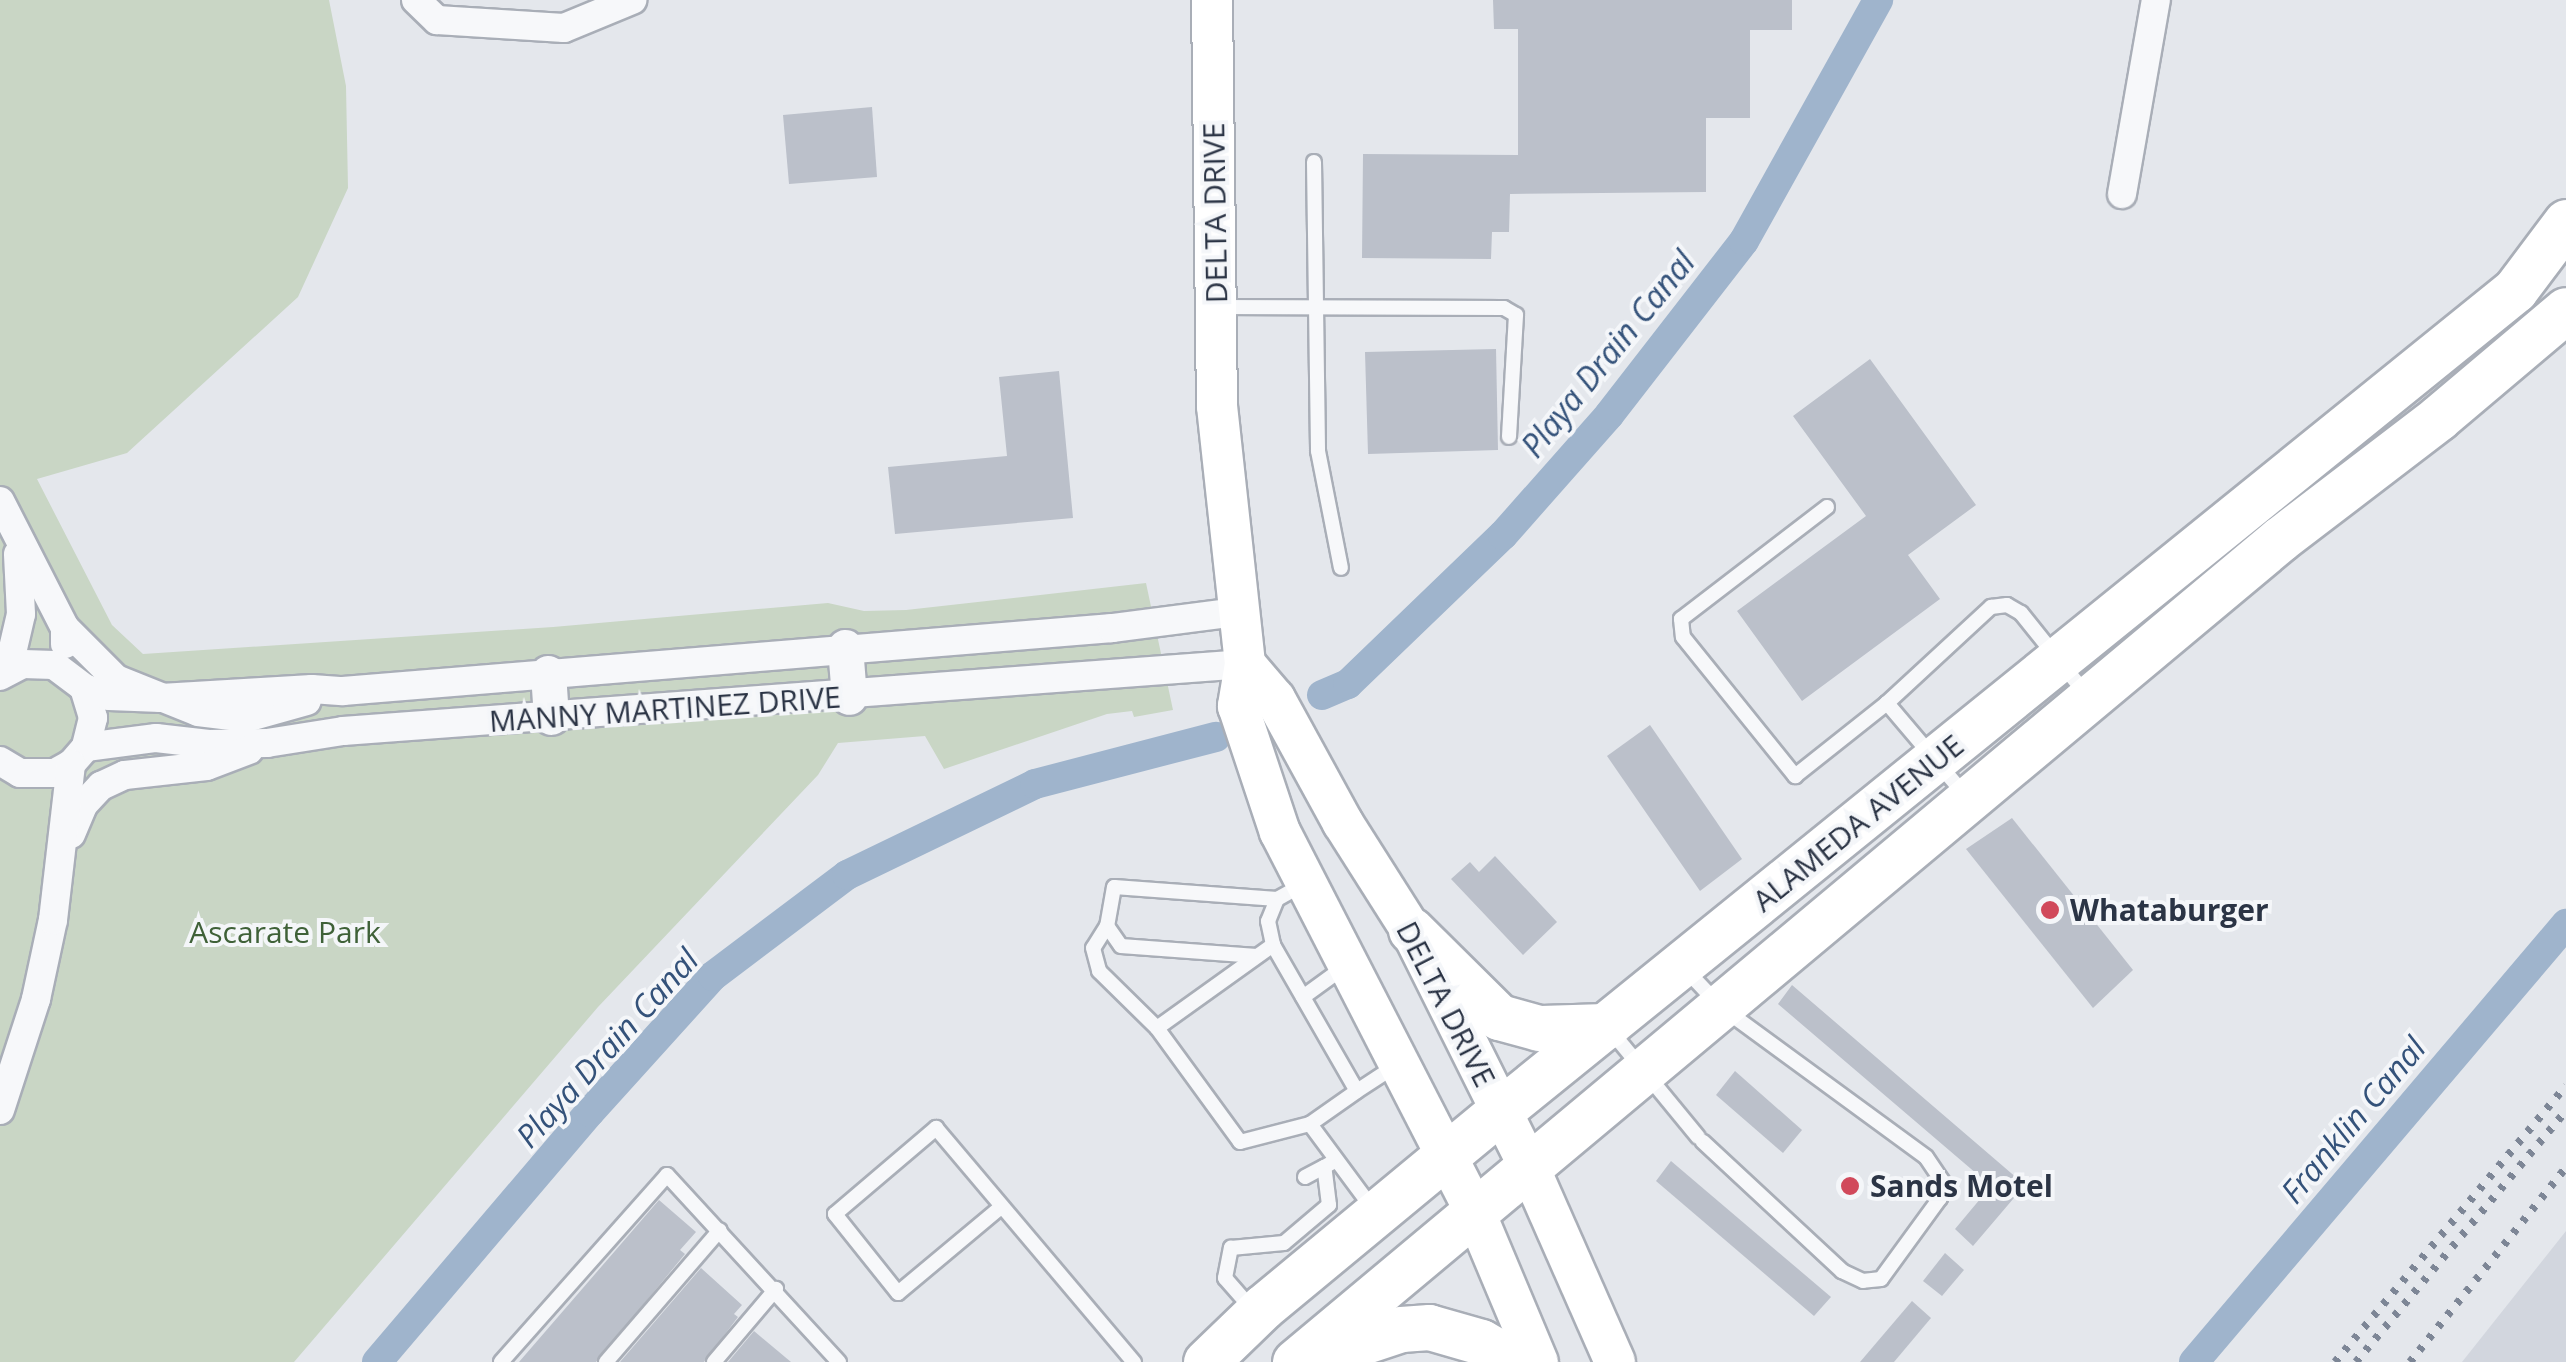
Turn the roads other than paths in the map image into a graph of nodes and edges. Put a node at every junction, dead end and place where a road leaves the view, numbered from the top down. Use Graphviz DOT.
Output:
graph roads {
  1 [pos="416,0"];
  2 [pos="632,0"];
  3 [pos="1212,0"];
  4 [pos="2156,0"];
  5 [pos="1314,162"];
  6 [pos="2122,194"];
  7 [pos="2566,222"];
  8 [pos="2566,252"];
  9 [pos="2515,290"];
  10 [pos="1216,307"];
  11 [pos="1316,310"];
  12 [pos="2566,310"];
  13 [pos="1509,437"];
  14 [pos="0,501"];
  15 [pos="1827,507"];
  16 [pos="17,542"];
  17 [pos="1341,568"];
  18 [pos="1237,612"];
  19 [pos="64,628"];
  20 [pos="845,647"];
  21 [pos="2060,659"];
  22 [pos="1244,664"];
  23 [pos="4,673"];
  24 [pos="548,673"];
  25 [pos="76,680"];
  26 [pos="849,697"];
  27 [pos="161,698"];
  28 [pos="2089,698"];
  29 [pos="1887,703"];
  30 [pos="551,717"];
  31 [pos="267,743"];
  32 [pos="78,756"];
  33 [pos="1936,760"];
  34 [pos="1,764"];
  35 [pos="1968,800"];
  36 [pos="1356,842"];
  37 [pos="60,869"];
  38 [pos="1293,884"];
  39 [pos="1107,926"];
  40 [pos="1411,930"];
  41 [pos="1273,945"];
  42 [pos="1257,956"];
  43 [pos="1348,965"];
  44 [pos="1682,965"];
  45 [pos="1303,997"];
  46 [pos="1721,1007"];
  47 [pos="1607,1026"];
  48 [pos="1157,1028"];
  49 [pos="1399,1064"];
  50 [pos="1642,1072"];
  51 [pos="1357,1091"];
  52 [pos="0,1110"];
  53 [pos="1501,1110"];
  54 [pos="1310,1124"];
  55 [pos="1447,1155"];
  56 [pos="1330,1164"];
  57 [pos="1530,1167"];
  58 [pos="1305,1177"];
  59 [pos="1001,1207"];
  60 [pos="1474,1210"];
  61 [pos="1376,1213"];
  62 [pos="1234,1229"];
  63 [pos="720,1230"];
  64 [pos="1231,1248"];
  65 [pos="776,1288"];
  66 [pos="1256,1314"];
  67 [pos="832,1359"];
  68 [pos="501,1362"];
  69 [pos="606,1362"];
  70 [pos="714,1362"];
  71 [pos="1134,1362"];
  72 [pos="1206,1362"];
  73 [pos="1295,1362"];
  74 [pos="1306,1362"];
  75 [pos="1516,1362"];
  76 [pos="1538,1362"];
  77 [pos="1615,1362"];
  1 -- 2 [label="street"];
  3 -- 10 [label="main road, DELTA DRIVE"];
  4 -- 6 [label="street"];
  5 -- 11 [label="lane"];
  7 -- 9 [label="main road, ALAMEDA AVENUE"];
  8 -- 9 [label="street, ALAMEDA AVENUE"];
  9 -- 21 [label="main road, ALAMEDA AVENUE"];
  10 -- 11 [label="lane"];
  10 -- 18 [label="main road, DELTA DRIVE"];
  11 -- 13 [label="lane"];
  11 -- 17 [label="lane"];
  12 -- 28 [label="main road, ALAMEDA AVENUE"];
  14 -- 16 [label="street"];
  15 -- 29 [label="lane"];
  16 -- 19 [label="street"];
  16 -- 23 [label="street"];
  18 -- 20 [label="street, MANNY MARTINEZ DRIVE"];
  18 -- 22 [label="main road, DELTA DRIVE"];
  19 -- 25 [label="street"];
  19 -- 27 [label="street"];
  20 -- 24 [label="street, MANNY MARTINEZ DRIVE"];
  20 -- 26 [label="street"];
  21 -- 28 [label="lane"];
  21 -- 29 [label="lane"];
  21 -- 33 [label="main road, ALAMEDA AVENUE"];
  22 -- 26 [label="street, MANNY MARTINEZ DRIVE"];
  22 -- 36 [label="main road, DELTA DRIVE"];
  22 -- 38 [label="main road, DELTA DRIVE"];
  23 -- 25 [label="street, MANNY MARTINEZ DRIVE"];
  24 -- 27 [label="street, MANNY MARTINEZ DRIVE"];
  24 -- 30 [label="street"];
  25 -- 27 [label="street, MANNY MARTINEZ DRIVE"];
  25 -- 32 [label="street"];
  26 -- 30 [label="street, MANNY MARTINEZ DRIVE"];
  28 -- 35 [label="main road, ALAMEDA AVENUE"];
  29 -- 33 [label="lane"];
  30 -- 31 [label="street, MANNY MARTINEZ DRIVE"];
  31 -- 32 [label="street, MANNY MARTINEZ DRIVE"];
  31 -- 37 [label="street"];
  32 -- 34 [label="street, MANNY MARTINEZ DRIVE"];
  32 -- 37 [label="street"];
  33 -- 35 [label="lane"];
  33 -- 44 [label="main road, ALAMEDA AVENUE"];
  35 -- 46 [label="main road, ALAMEDA AVENUE"];
  36 -- 38 [label="main road"];
  36 -- 40 [label="main road, DELTA DRIVE"];
  37 -- 52 [label="street"];
  38 -- 39 [label="lane"];
  38 -- 41 [label="lane"];
  38 -- 43 [label="main road, DELTA DRIVE"];
  39 -- 42 [label="lane"];
  39 -- 48 [label="lane"];
  40 -- 47 [label="main road"];
  40 -- 53 [label="main road, DELTA DRIVE"];
  41 -- 42 [label="lane"];
  41 -- 45 [label="lane"];
  42 -- 48 [label="lane"];
  43 -- 45 [label="lane"];
  43 -- 49 [label="main road, DELTA DRIVE"];
  44 -- 46 [label="lane"];
  44 -- 47 [label="main road, ALAMEDA AVENUE"];
  45 -- 51 [label="lane"];
  46 -- 50 [label="main road, ALAMEDA AVENUE"];
  46 -- 50 [label="lane"];
  47 -- 50 [label="lane"];
  47 -- 53 [label="main road, ALAMEDA AVENUE"];
  48 -- 54 [label="lane"];
  49 -- 51 [label="lane"];
  49 -- 55 [label="main road, DELTA DRIVE"];
  50 -- 57 [label="main road, ALAMEDA AVENUE"];
  51 -- 54 [label="lane"];
  53 -- 55 [label="main road, ALAMEDA AVENUE"];
  53 -- 57 [label="main road, DELTA DRIVE"];
  54 -- 56 [label="lane"];
  55 -- 60 [label="main road, DELTA DRIVE"];
  55 -- 61 [label="main road, ALAMEDA AVENUE"];
  56 -- 58 [label="lane"];
  56 -- 61 [label="lane"];
  56 -- 64 [label="lane"];
  57 -- 60 [label="main road, ALAMEDA AVENUE"];
  57 -- 77 [label="main road, DELTA DRIVE"];
  59 -- 59 [label="lane"];
  59 -- 71 [label="lane"];
  60 -- 73 [label="main road, ALAMEDA AVENUE"];
  60 -- 76 [label="main road, DELTA DRIVE"];
  61 -- 66 [label="main road, ALAMEDA AVENUE"];
  62 -- 64 [label="lane"];
  63 -- 65 [label="lane"];
  63 -- 68 [label="lane"];
  63 -- 69 [label="lane"];
  64 -- 66 [label="lane"];
  65 -- 67 [label="lane"];
  65 -- 70 [label="lane"];
  66 -- 72 [label="main road, ALAMEDA AVENUE"];
  74 -- 75 [label="main road"];
}
